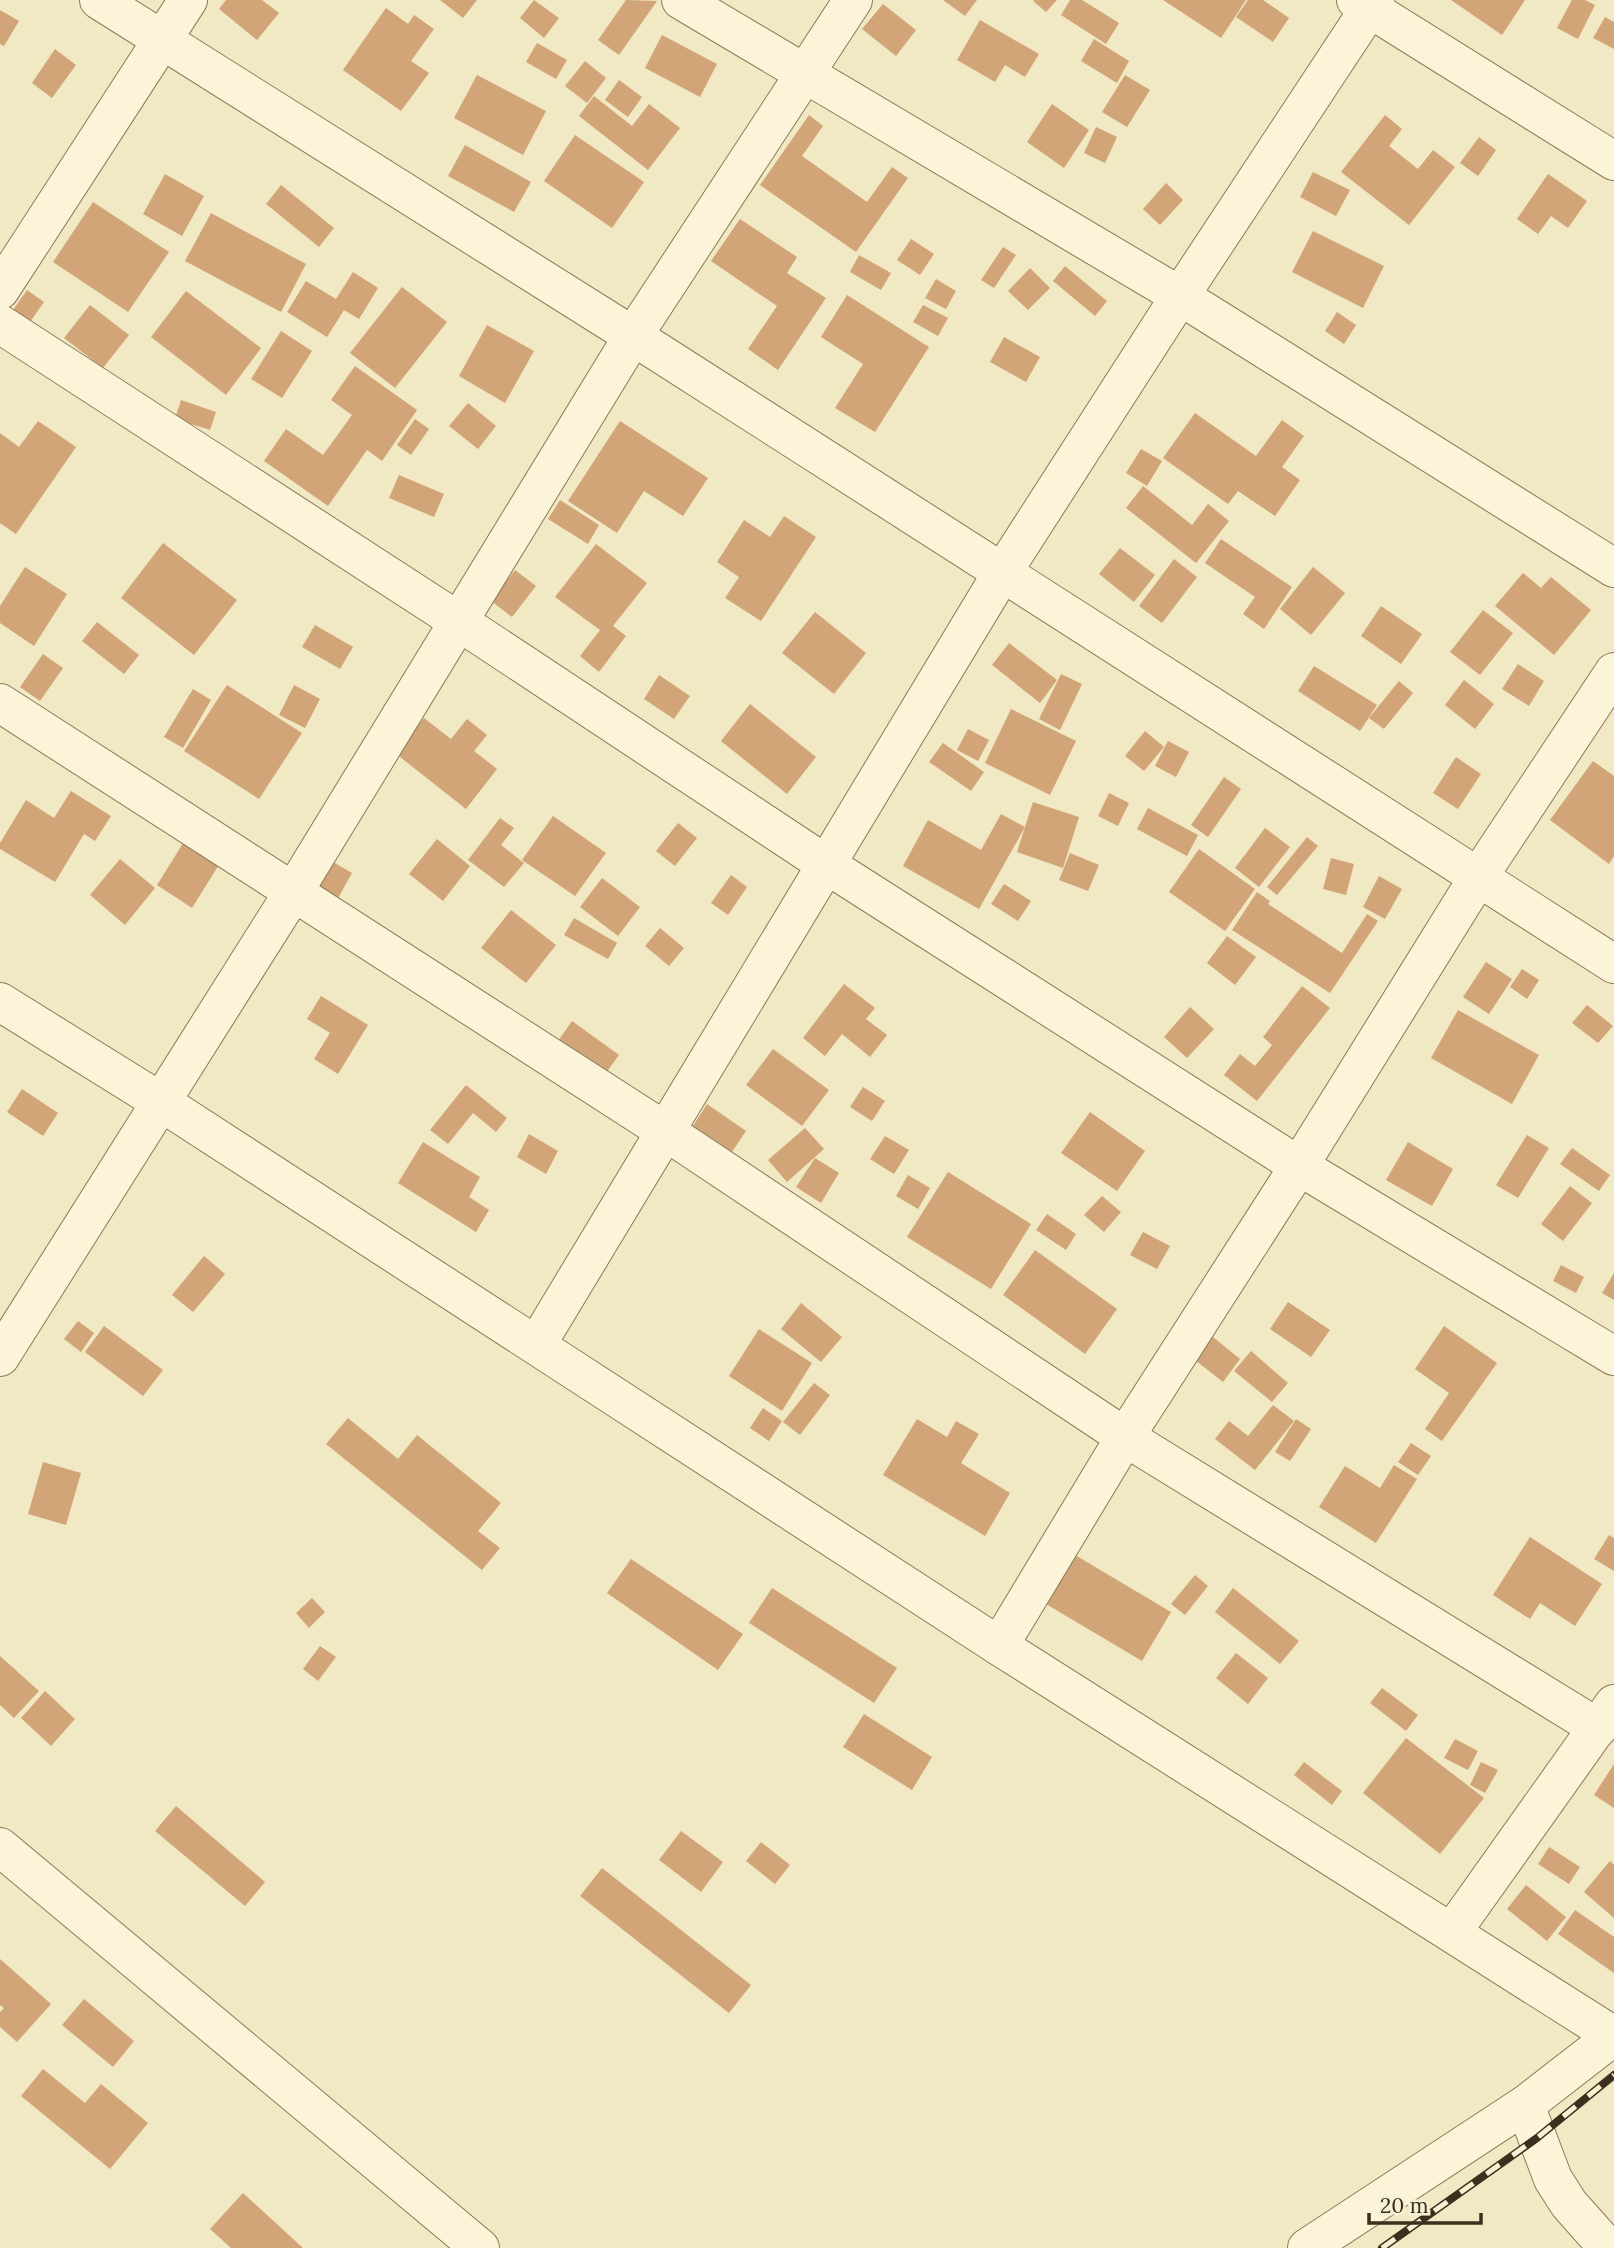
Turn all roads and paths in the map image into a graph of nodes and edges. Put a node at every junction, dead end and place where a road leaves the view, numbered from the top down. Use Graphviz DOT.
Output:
graph roads {
  1 [pos="99,0"];
  2 [pos="188,0"];
  3 [pos="681,0"];
  4 [pos="853,0"];
  5 [pos="1367,3"];
  6 [pos="163,41"];
  7 [pos="804,75"];
  8 [pos="1614,161"];
  9 [pos="0,290"];
  10 [pos="1180,296"];
  11 [pos="0,324"];
  12 [pos="633,336"];
  13 [pos="1614,568"];
  14 [pos="1002,573"];
  15 [pos="458,621"];
  16 [pos="1614,672"];
  17 [pos="0,703"];
  18 [pos="827,865"];
  19 [pos="1479,876"];
  20 [pos="294,891"];
  21 [pos="1614,964"];
  22 [pos="0,1002"];
  23 [pos="162,1102"];
  24 [pos="664,1131"];
  25 [pos="1299,1166"];
  26 [pos="537,1344"];
  27 [pos="1614,1356"];
  28 [pos="0,1357"];
  29 [pos="1125,1437"];
  30 [pos="999,1646"];
  31 [pos="1606,1716"];
  32 [pos="0,1847"];
  33 [pos="1452,1932"];
  34 [pos="1614,2036"];
  35 [pos="1525,2105"];
  36 [pos="480,2248"];
  37 [pos="1307,2248"];
  38 [pos="1608,2248"];
  1 -- 6 [label="street"];
  2 -- 6 [label="street"];
  3 -- 7 [label="street"];
  4 -- 7 [label="street"];
  5 -- 8 [label="street"];
  5 -- 10 [label="street"];
  6 -- 9 [label="street"];
  6 -- 12 [label="street"];
  7 -- 10 [label="street"];
  7 -- 12 [label="street"];
  10 -- 13 [label="street"];
  10 -- 14 [label="street"];
  11 -- 15 [label="street"];
  12 -- 14 [label="street"];
  12 -- 15 [label="street"];
  14 -- 18 [label="street"];
  14 -- 19 [label="street"];
  15 -- 18 [label="street"];
  15 -- 20 [label="street"];
  16 -- 19 [label="street"];
  17 -- 20 [label="street"];
  18 -- 24 [label="street"];
  18 -- 25 [label="street"];
  19 -- 21 [label="street"];
  19 -- 25 [label="street"];
  20 -- 23 [label="street"];
  20 -- 24 [label="street"];
  22 -- 23 [label="street"];
  23 -- 26 [label="street"];
  23 -- 28 [label="street"];
  24 -- 26 [label="street"];
  24 -- 29 [label="street"];
  25 -- 27 [label="street"];
  25 -- 29 [label="street"];
  26 -- 30 [label="street"];
  29 -- 30 [label="street"];
  29 -- 31 [label="street"];
  30 -- 33 [label="street"];
  31 -- 33 [label="street"];
  32 -- 36 [label="street"];
  33 -- 34 [label="street"];
  34 -- 35 [label="street"];
  35 -- 37 [label="street"];
  35 -- 38 [label="street"];
}
